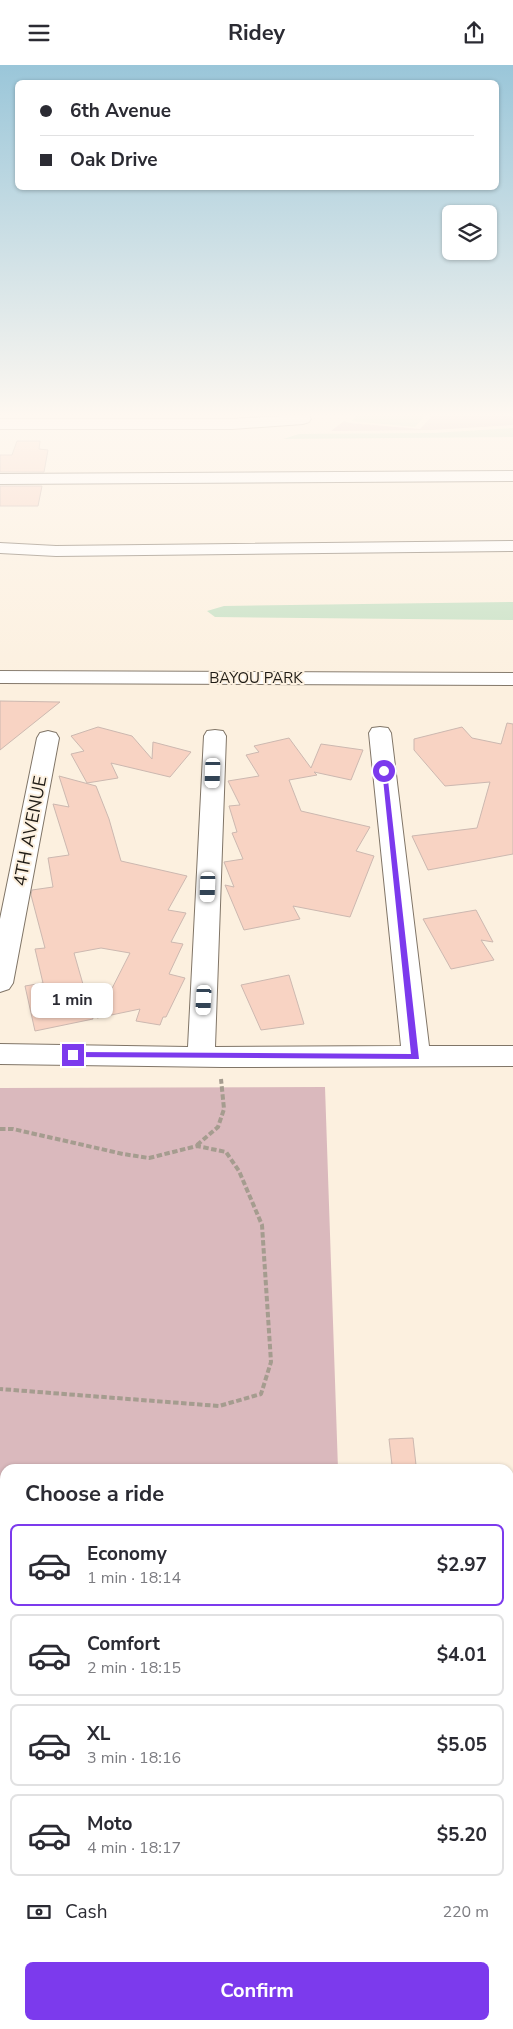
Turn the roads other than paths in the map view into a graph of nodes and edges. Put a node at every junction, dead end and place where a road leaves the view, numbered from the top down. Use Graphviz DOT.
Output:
graph roads {
  1 [pos="513,546"];
  2 [pos="0,548"];
  3 [pos="0,677"];
  4 [pos="513,679"];
  5 [pos="380,733"];
  6 [pos="215,736"];
  7 [pos="48,738"];
  8 [pos="0,983"];
  9 [pos="0,1054"];
  10 [pos="513,1055"];
  11 [pos="211,1057"];
  12 [pos="416,1057"];
  1 -- 2 [label="street"];
  3 -- 4 [label="street, BAYOU PARK"];
  5 -- 12 [label="street"];
  6 -- 11 [label="street"];
  7 -- 8 [label="street, 4TH AVENUE"];
  9 -- 11 [label="street"];
  10 -- 12 [label="street"];
  11 -- 12 [label="street"];
}
